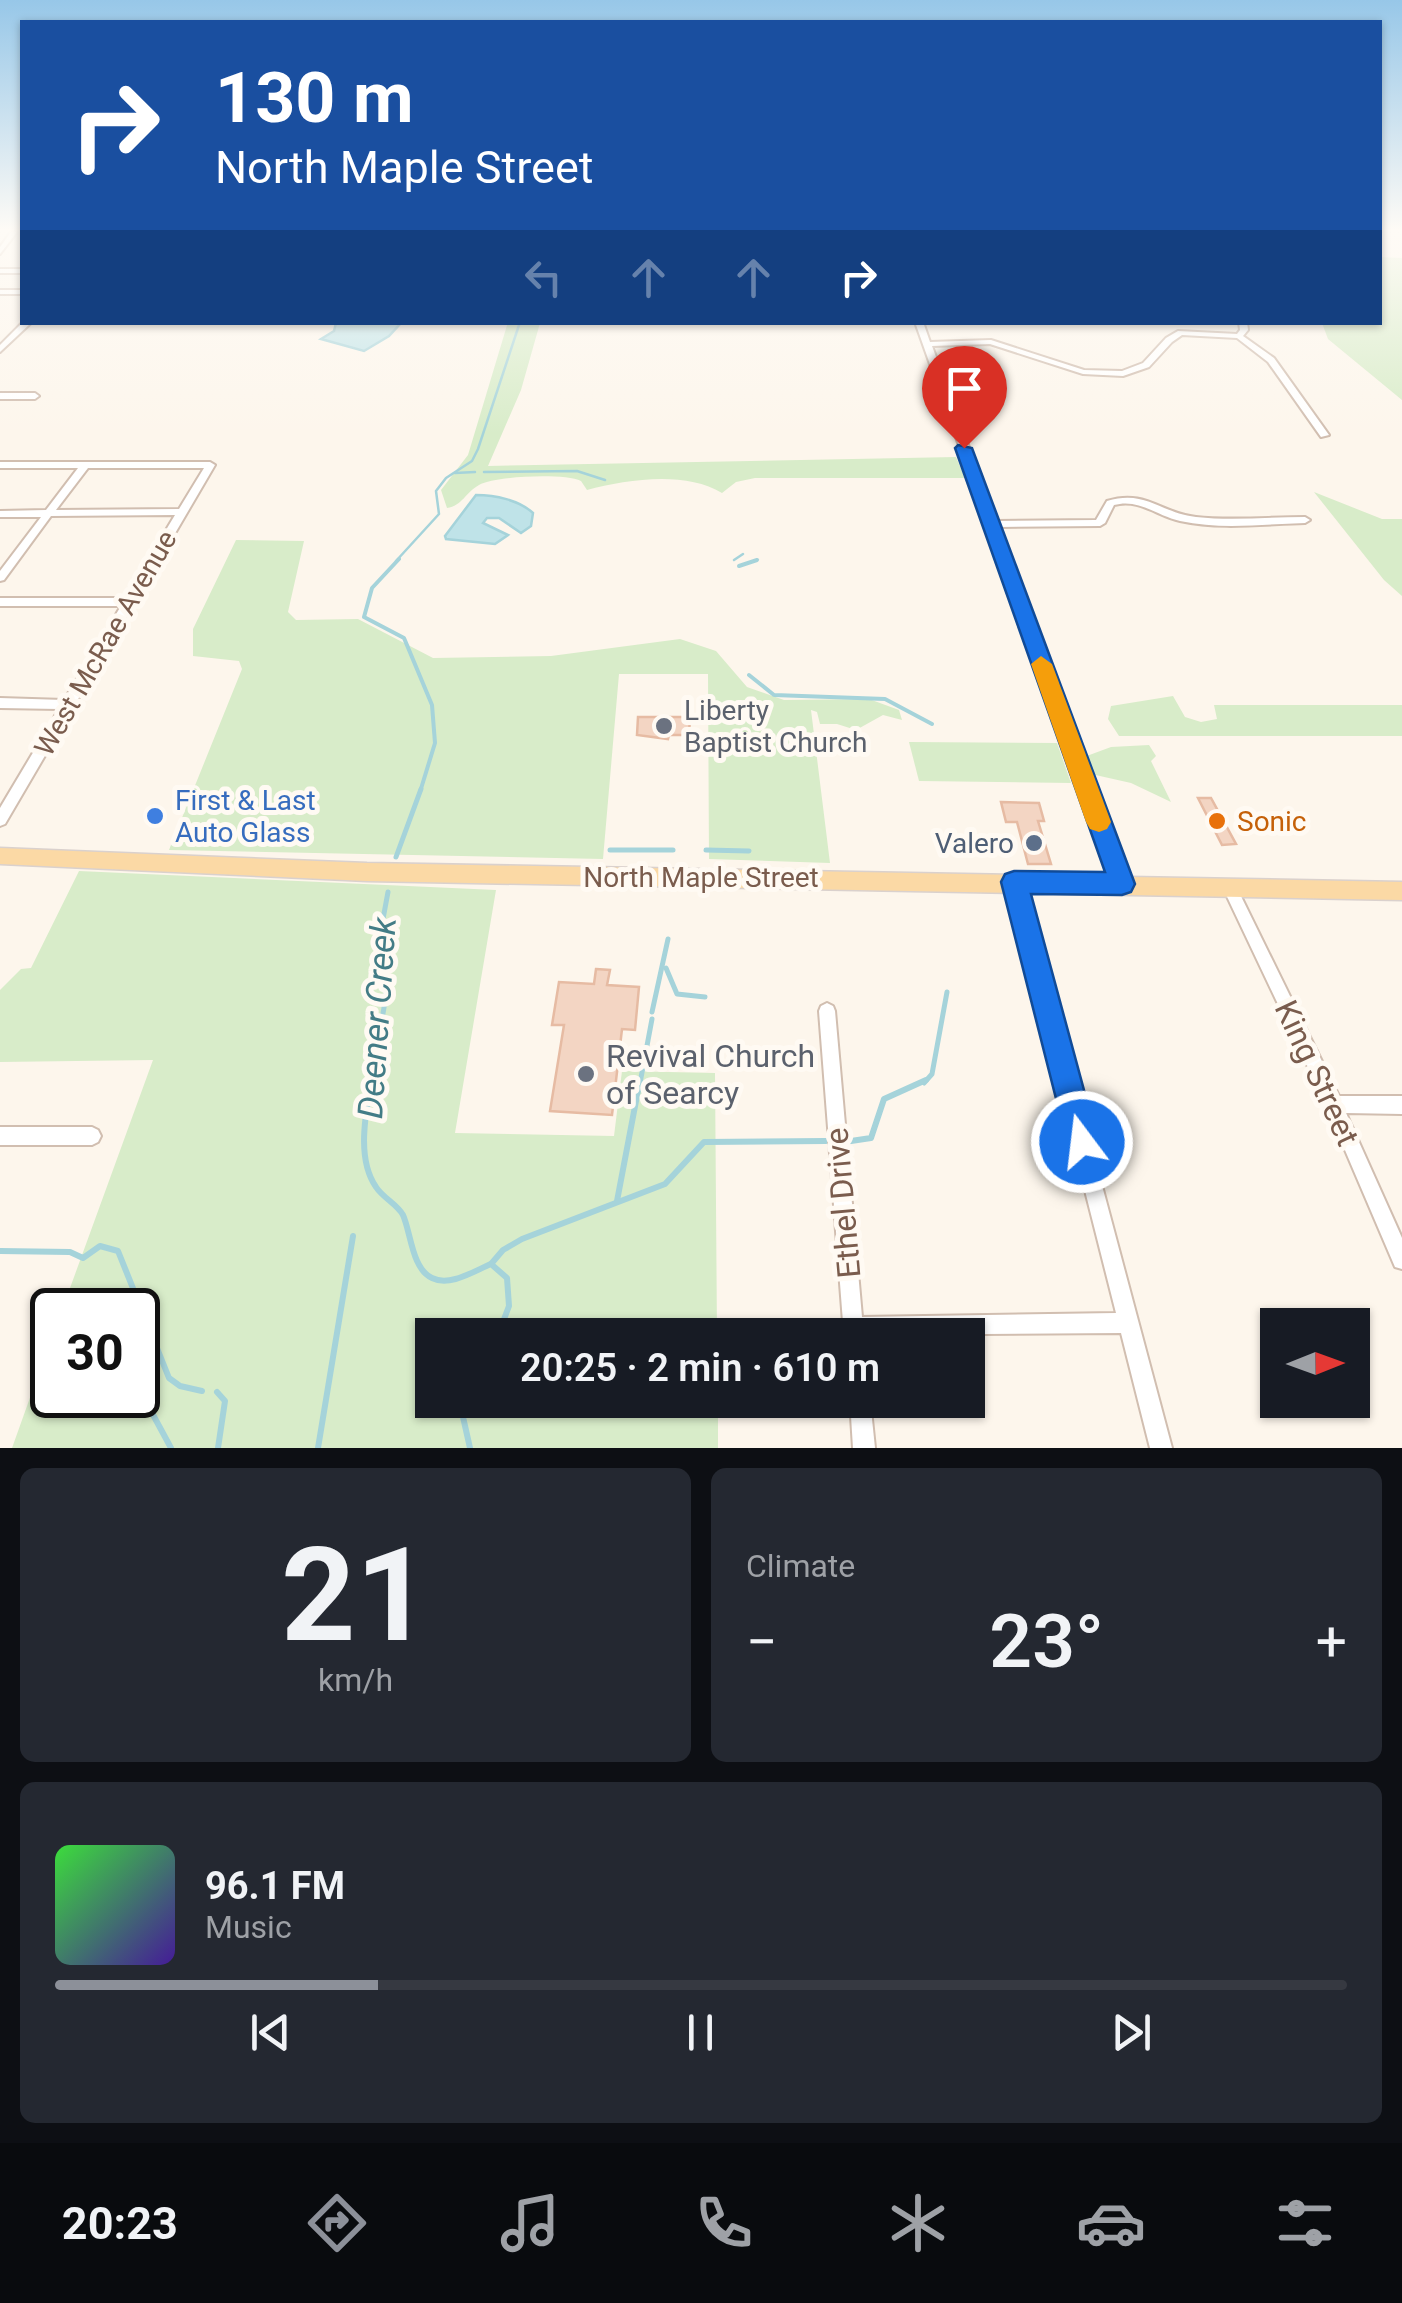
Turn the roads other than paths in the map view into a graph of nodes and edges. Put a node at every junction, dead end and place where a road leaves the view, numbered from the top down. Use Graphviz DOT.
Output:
graph roads {
  1 [pos="25,325"];
  2 [pos="920,325"];
  3 [pos="1243,325"];
  4 [pos="1239,336"];
  5 [pos="12,338"];
  6 [pos="0,339"];
  7 [pos="927,344"];
  8 [pos="0,350"];
  9 [pos="0,396"];
  10 [pos="35,396"];
  11 [pos="1324,435"];
  12 [pos="0,465"];
  13 [pos="85,465"];
  14 [pos="182,512"];
  15 [pos="0,514"];
  16 [pos="48,514"];
  17 [pos="1305,520"];
  18 [pos="991,524"];
  19 [pos="0,578"];
  20 [pos="0,602"];
  21 [pos="129,602"];
  22 [pos="0,703"];
  23 [pos="69,705"];
  24 [pos="0,820"];
  25 [pos="0,856"];
  26 [pos="1014,882"];
  27 [pos="1122,884"];
  28 [pos="1230,886"];
  29 [pos="1402,891"];
  30 [pos="827,1011"];
  31 [pos="1334,1104"];
  32 [pos="1402,1104"];
  33 [pos="0,1136"];
  34 [pos="92,1136"];
  35 [pos="1402,1260"];
  36 [pos="853,1318"];
  37 [pos="1130,1323"];
  38 [pos="985,1327"];
  39 [pos="862,1418"];
  40 [pos="864,1448"];
  41 [pos="1161,1448"];
  1 -- 5 [label="street"];
  2 -- 7 [label="street"];
  3 -- 4 [label="street"];
  4 -- 7 [label="street"];
  4 -- 11 [label="street"];
  5 -- 6 [label="street"];
  5 -- 8 [label="street"];
  7 -- 18 [label="street"];
  9 -- 10 [label="street"];
  12 -- 13 [label="street"];
  13 -- 14 [label="street, West McRae Avenue"];
  13 -- 16 [label="street"];
  14 -- 16 [label="street"];
  14 -- 21 [label="street, West McRae Avenue"];
  15 -- 16 [label="street"];
  16 -- 19 [label="street"];
  17 -- 18 [label="street"];
  18 -- 27 [label="street"];
  20 -- 21 [label="street"];
  21 -- 23 [label="street, West McRae Avenue"];
  22 -- 23 [label="street"];
  23 -- 24 [label="street, West McRae Avenue"];
  25 -- 26 [label="main road, North Maple Street"];
  26 -- 27 [label="main road, North Maple Street"];
  26 -- 37 [label="street"];
  27 -- 28 [label="main road, North Maple Street"];
  28 -- 29 [label="main road, North Maple Street"];
  28 -- 31 [label="street, King Street"];
  30 -- 36 [label="street, Ethel Drive"];
  31 -- 32 [label="street"];
  31 -- 35 [label="street, King Street"];
  33 -- 34 [label="street"];
  37 -- 38 [label="street"];
  37 -- 41 [label="street"];
  39 -- 40 [label="street"];
}
